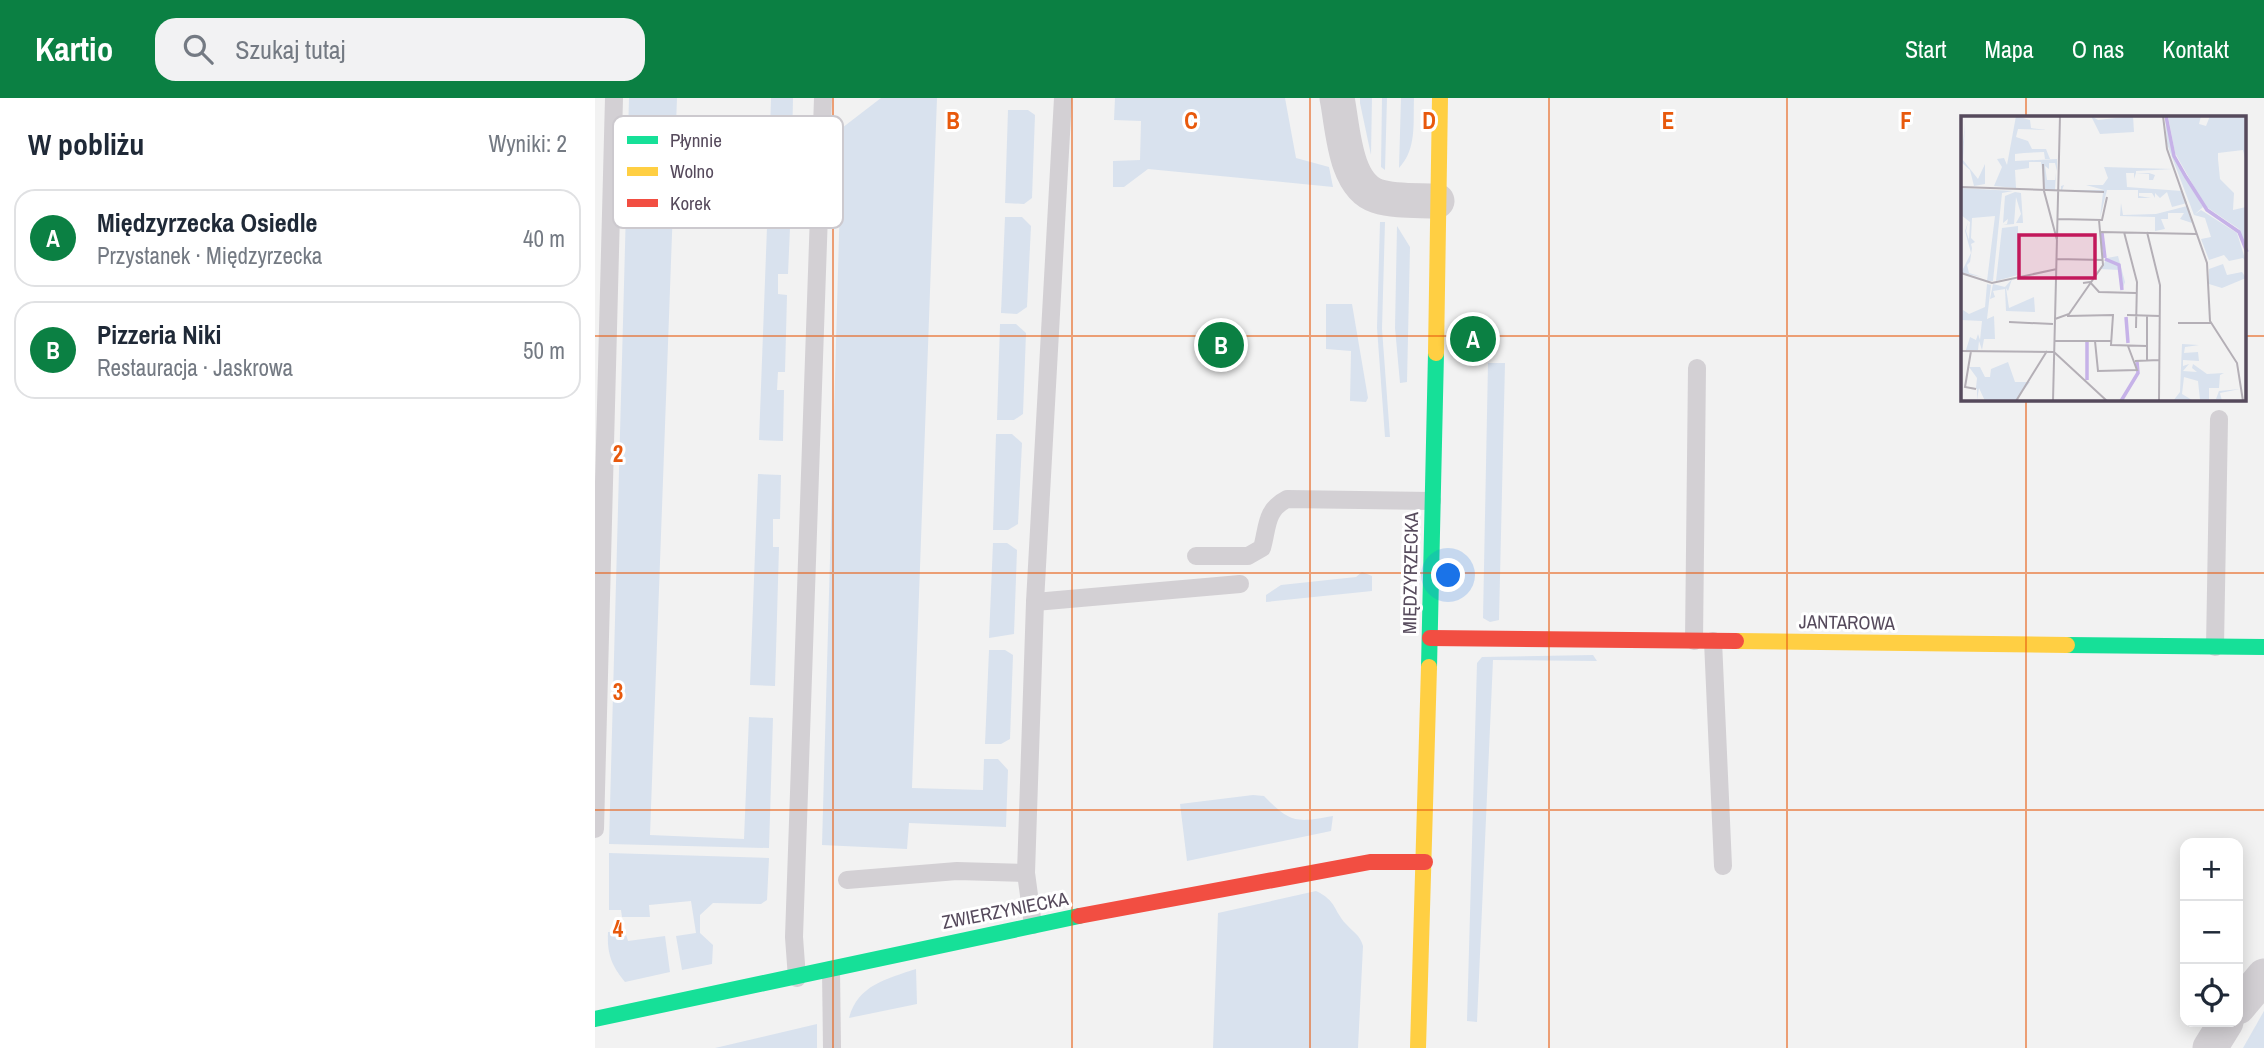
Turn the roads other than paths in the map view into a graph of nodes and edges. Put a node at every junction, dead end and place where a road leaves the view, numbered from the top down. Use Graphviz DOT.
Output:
graph roads {
  1 [pos="614,98"];
  2 [pos="823,98"];
  3 [pos="1063,98"];
  4 [pos="1337,98"];
  5 [pos="1440,98"];
  6 [pos="614,116"];
  7 [pos="822,116"];
  8 [pos="613,136"];
  9 [pos="1437,201"];
  10 [pos="819,228"];
  11 [pos="1697,368"];
  12 [pos="2219,419"];
  13 [pos="1432,501"];
  14 [pos="1196,556"];
  15 [pos="1240,584"];
  16 [pos="1035,602"];
  17 [pos="1430,638"];
  18 [pos="1694,641"];
  19 [pos="1713,641"];
  20 [pos="2215,647"];
  21 [pos="2264,647"];
  22 [pos="595,828"];
  23 [pos="1425,862"];
  24 [pos="1723,866"];
  25 [pos="1026,873"];
  26 [pos="846,880"];
  27 [pos="1033,925"];
  28 [pos="831,970"];
  29 [pos="2264,976"];
  30 [pos="797,978"];
  31 [pos="2243,1001"];
  32 [pos="595,1014"];
  33 [pos="2223,1027"];
  34 [pos="832,1048"];
  35 [pos="1418,1048"];
  36 [pos="2210,1048"];
  1 -- 6 [label="lane"];
  2 -- 7 [label="lane"];
  3 -- 16 [label="lane"];
  4 -- 9 [label="street"];
  5 -- 9 [label="street, MIĘDZYRZECKA"];
  8 -- 22 [label="lane"];
  9 -- 13 [label="street, MIĘDZYRZECKA"];
  10 -- 30 [label="lane"];
  11 -- 18 [label="lane"];
  12 -- 20 [label="lane"];
  13 -- 14 [label="lane"];
  13 -- 17 [label="street, MIĘDZYRZECKA"];
  15 -- 16 [label="lane"];
  16 -- 25 [label="lane"];
  17 -- 18 [label="street, JANTAROWA"];
  17 -- 23 [label="street, MIĘDZYRZECKA"];
  18 -- 19 [label="street, JANTAROWA"];
  19 -- 20 [label="street, JANTAROWA"];
  19 -- 24 [label="lane"];
  20 -- 21 [label="street, JANTAROWA"];
  23 -- 27 [label="street, ZWIERZYNIECKA"];
  23 -- 35 [label="street, MIĘDZYRZECKA"];
  25 -- 26 [label="lane"];
  25 -- 27 [label="lane"];
  27 -- 28 [label="street, ZWIERZYNIECKA"];
  28 -- 30 [label="street, ZWIERZYNIECKA"];
  28 -- 34 [label="lane"];
  29 -- 31 [label="street"];
  30 -- 32 [label="street, ZWIERZYNIECKA"];
  33 -- 36 [label="street"];
}
